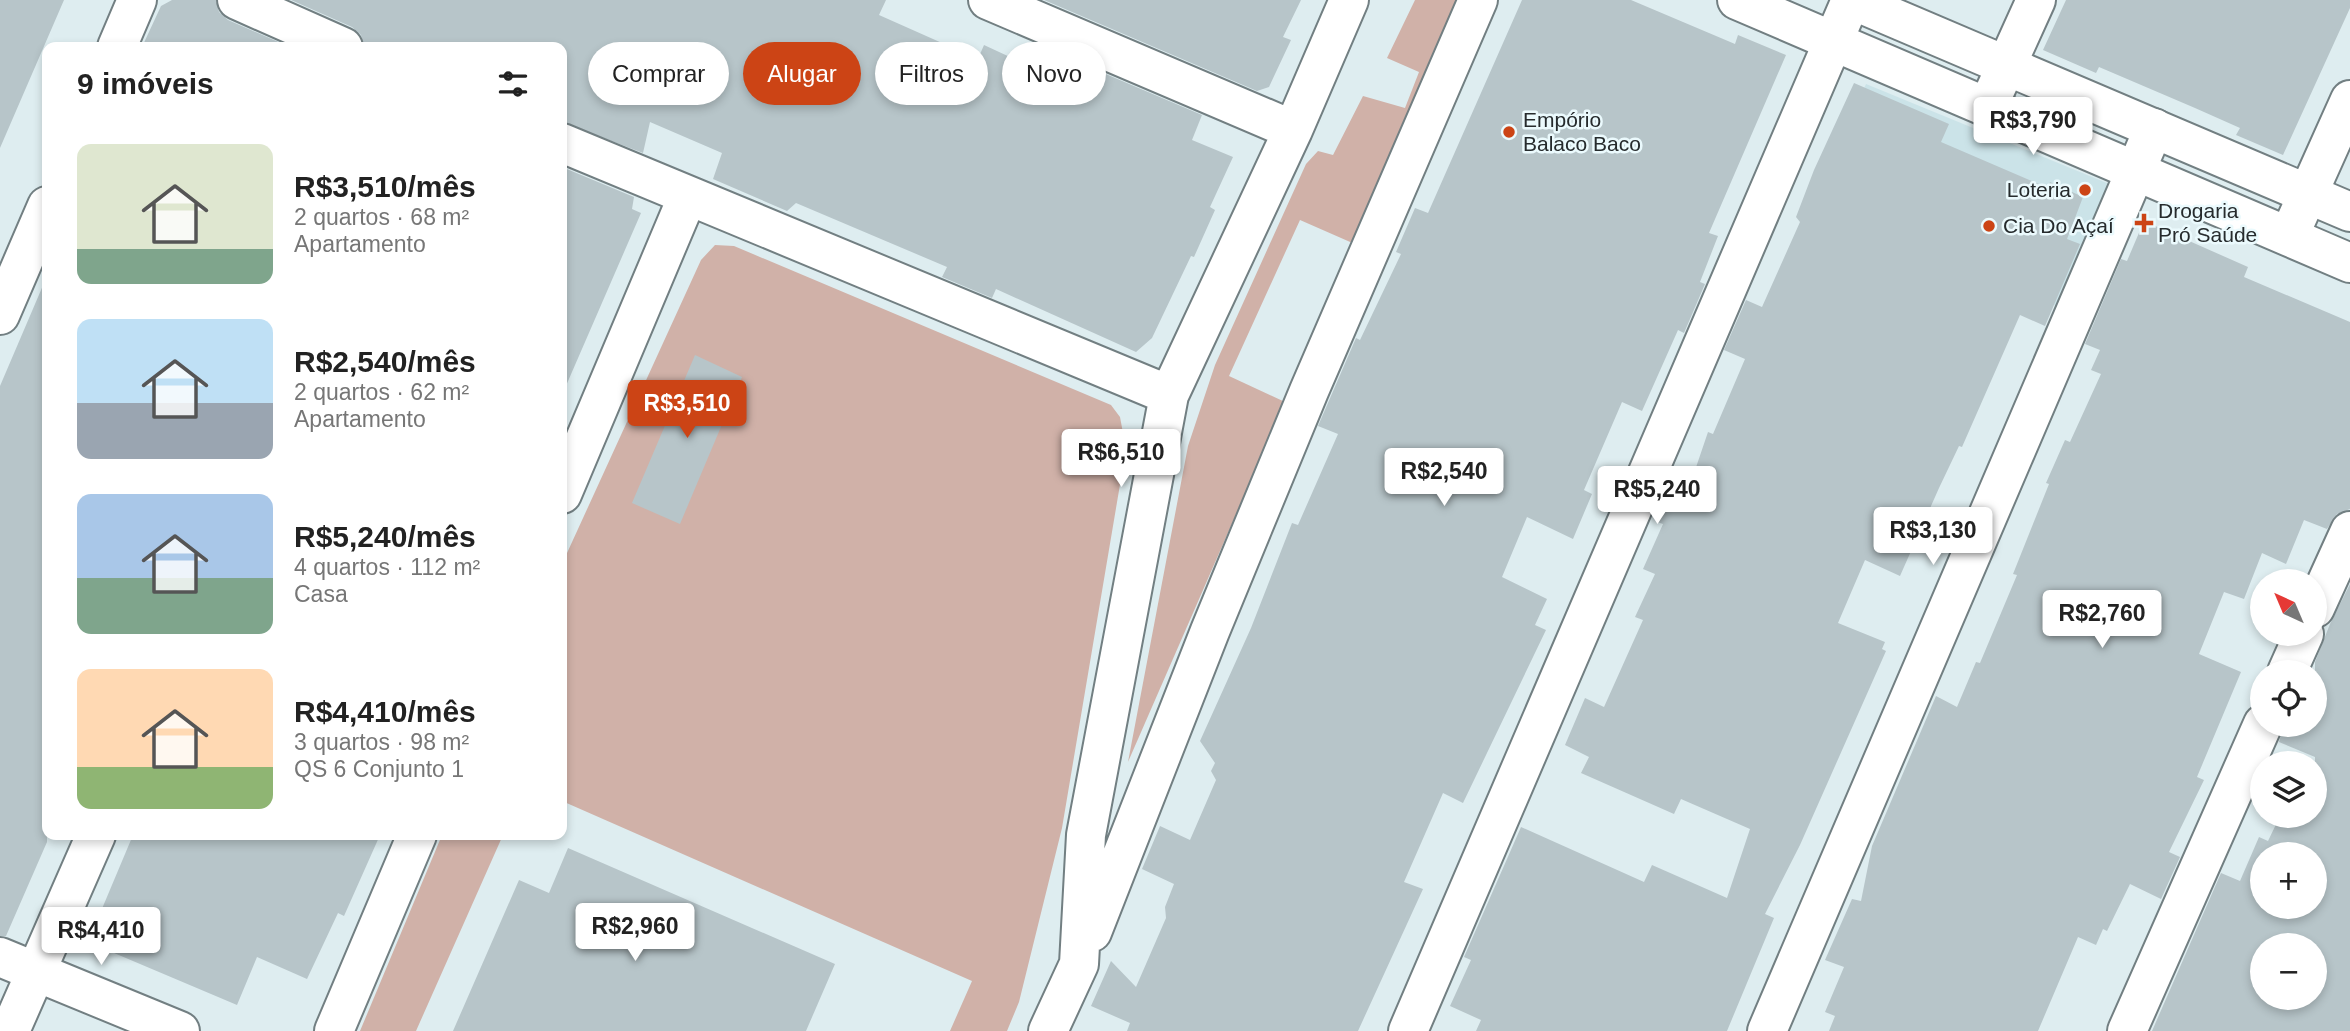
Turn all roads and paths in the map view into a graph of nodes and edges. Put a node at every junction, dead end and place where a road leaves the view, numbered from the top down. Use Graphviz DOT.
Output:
graph roads {
  1 [pos="137,0"];
  2 [pos="237,0"];
  3 [pos="988,0"];
  4 [pos="1349,0"];
  5 [pos="1478,0"];
  6 [pos="1737,0"];
  7 [pos="1851,0"];
  8 [pos="2036,0"];
  9 [pos="1835,41"];
  10 [pos="119,42"];
  11 [pos="332,42"];
  12 [pos="2007,66"];
  13 [pos="2350,100"];
  14 [pos="1988,106"];
  15 [pos="2154,128"];
  16 [pos="1293,130"];
  17 [pos="567,145"];
  18 [pos="2136,169"];
  19 [pos="2308,194"];
  20 [pos="687,198"];
  21 [pos="2350,212"];
  22 [pos="42,218"];
  23 [pos="2290,236"];
  24 [pos="2350,263"];
  25 [pos="0,315"];
  26 [pos="1169,395"];
  27 [pos="567,482"];
  28 [pos="2350,531"];
  29 [pos="2328,579"];
  30 [pos="2257,737"];
  31 [pos="94,840"];
  32 [pos="415,840"];
  33 [pos="0,957"];
  34 [pos="1079,964"];
  35 [pos="36,972"];
  36 [pos="10,1031"];
  37 [pos="180,1031"];
  38 [pos="334,1031"];
  39 [pos="1048,1031"];
  40 [pos="1408,1031"];
  41 [pos="1767,1031"];
  42 [pos="2127,1031"];
  1 -- 10 [label="street"];
  2 -- 11 [label="street"];
  3 -- 16 [label="street"];
  4 -- 16 [label="street"];
  5 -- 34 [label="street"];
  6 -- 9 [label="street"];
  7 -- 9 [label="street"];
  7 -- 12 [label="street"];
  8 -- 12 [label="street"];
  9 -- 14 [label="street"];
  9 -- 40 [label="street"];
  12 -- 14 [label="street"];
  12 -- 15 [label="street"];
  13 -- 19 [label="street"];
  14 -- 18 [label="street"];
  15 -- 18 [label="street"];
  15 -- 19 [label="street"];
  16 -- 26 [label="street"];
  17 -- 20 [label="street"];
  18 -- 23 [label="street"];
  18 -- 41 [label="street"];
  19 -- 21 [label="street"];
  19 -- 23 [label="street"];
  20 -- 26 [label="street"];
  20 -- 27 [label="street"];
  22 -- 25 [label="street"];
  23 -- 24 [label="street"];
  26 -- 34 [label="street"];
  28 -- 29 [label="street"];
  30 -- 42 [label="street"];
  31 -- 35 [label="street"];
  32 -- 38 [label="street"];
  33 -- 35 [label="street"];
  34 -- 39 [label="street"];
  35 -- 36 [label="street"];
  35 -- 37 [label="street"];
}
